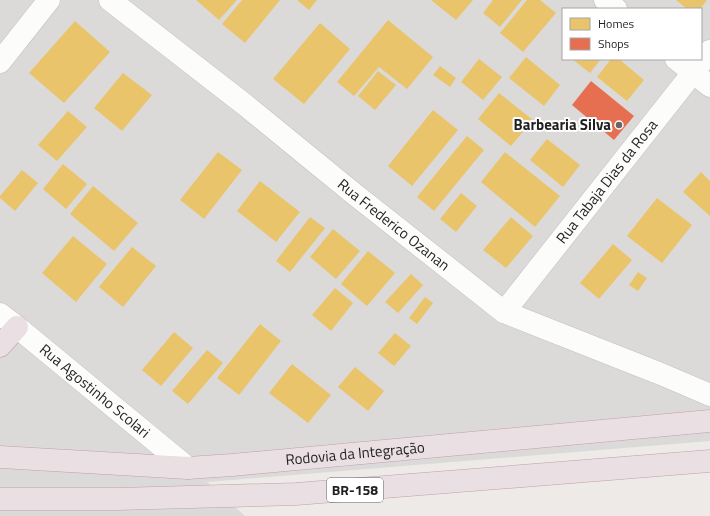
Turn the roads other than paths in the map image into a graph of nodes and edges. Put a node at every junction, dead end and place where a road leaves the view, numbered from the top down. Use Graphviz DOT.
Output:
graph roads {
  1 [pos="49,0"];
  2 [pos="110,0"];
  3 [pos="605,0"];
  4 [pos="615,8"];
  5 [pos="710,52"];
  6 [pos="677,60"];
  7 [pos="0,62"];
  8 [pos="693,73"];
  9 [pos="710,86"];
  10 [pos="504,312"];
  11 [pos="0,314"];
  12 [pos="18,327"];
  13 [pos="0,346"];
  14 [pos="710,395"];
  15 [pos="710,421"];
  16 [pos="0,457"];
  17 [pos="706,465"];
  18 [pos="188,468"];
  19 [pos="0,498"];
  1 -- 7 [label="street"];
  2 -- 10 [label="street, Rua Frederico Ozanan"];
  3 -- 4 [label="street"];
  5 -- 8 [label="street, Rua Tabaja Dias da Rosa"];
  6 -- 8 [label="street"];
  8 -- 9 [label="street"];
  8 -- 10 [label="street, Rua Tabaja Dias da Rosa"];
  10 -- 14 [label="street, Rua Frederico Ozanan"];
  11 -- 12 [label="street, Rua Agostinho Scolari"];
  12 -- 13 [label="highway"];
  12 -- 18 [label="street, Rua Agostinho Scolari"];
  15 -- 18 [label="highway, Rodovia da Integração / BR-158"];
  16 -- 18 [label="highway, Rodovia da Integração / BR-158"];
  17 -- 19 [label="highway, BR-158"];
}
